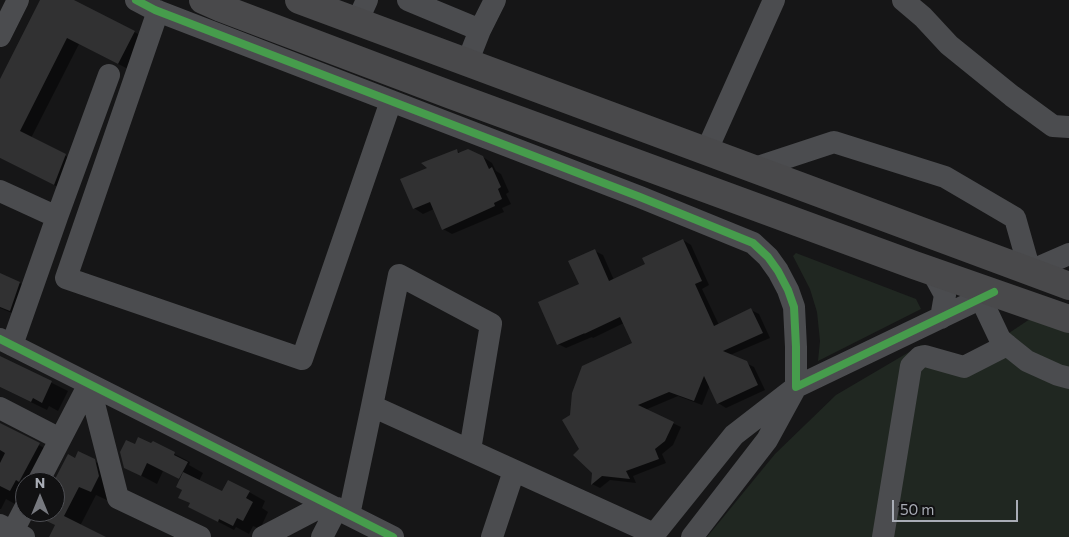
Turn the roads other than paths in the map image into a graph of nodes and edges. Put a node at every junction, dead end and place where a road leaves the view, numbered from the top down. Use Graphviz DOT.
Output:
graph roads {
  1 [pos="18,0"];
  2 [pos="136,0"];
  3 [pos="203,0"];
  4 [pos="299,0"];
  5 [pos="408,0"];
  6 [pos="495,0"];
  7 [pos="774,0"];
  8 [pos="911,2"];
  9 [pos="158,11"];
  10 [pos="362,11"];
  11 [pos="480,30"];
  12 [pos="0,36"];
  13 [pos="467,63"];
  14 [pos="109,75"];
  15 [pos="391,101"];
  16 [pos="1064,128"];
  17 [pos="706,152"];
  18 [pos="752,169"];
  19 [pos="0,191"];
  20 [pos="57,217"];
  21 [pos="1069,254"];
  22 [pos="914,265"];
  23 [pos="1030,271"];
  24 [pos="1069,286"];
  25 [pos="988,296"];
  26 [pos="942,318"];
  27 [pos="1069,319"];
  28 [pos="6,342"];
  29 [pos="1007,345"];
  30 [pos="1069,378"];
  31 [pos="89,384"];
  32 [pos="796,387"];
  33 [pos="372,406"];
  34 [pos="0,408"];
  35 [pos="60,439"];
  36 [pos="470,450"];
  37 [pos="514,471"];
  38 [pos="43,472"];
  39 [pos="337,509"];
  40 [pos="653,536"];
  41 [pos="200,537"];
  42 [pos="262,537"];
  43 [pos="322,537"];
  44 [pos="393,537"];
  45 [pos="492,537"];
  46 [pos="692,537"];
  47 [pos="884,537"];
  1 -- 12 [label="street"];
  2 -- 9 [label="street"];
  3 -- 22 [label="main road"];
  4 -- 10 [label="main road"];
  5 -- 11 [label="street"];
  6 -- 11 [label="street"];
  7 -- 17 [label="street"];
  8 -- 16 [label="street"];
  9 -- 15 [label="street"];
  9 -- 15 [label="street"];
  10 -- 13 [label="main road"];
  11 -- 13 [label="street"];
  13 -- 17 [label="main road"];
  14 -- 20 [label="street"];
  15 -- 32 [label="street"];
  17 -- 18 [label="main road"];
  18 -- 23 [label="main road"];
  18 -- 23 [label="street"];
  19 -- 20 [label="street"];
  20 -- 28 [label="street"];
  21 -- 23 [label="street"];
  22 -- 25 [label="main road"];
  22 -- 26 [label="street"];
  23 -- 24 [label="main road"];
  25 -- 26 [label="street"];
  25 -- 27 [label="main road"];
  25 -- 29 [label="street"];
  26 -- 32 [label="street"];
  28 -- 31 [label="street"];
  29 -- 30 [label="street"];
  29 -- 47 [label="street"];
  31 -- 35 [label="street"];
  31 -- 39 [label="street"];
  31 -- 41 [label="street"];
  32 -- 40 [label="street"];
  32 -- 46 [label="street"];
  33 -- 36 [label="street"];
  33 -- 36 [label="street"];
  33 -- 39 [label="street"];
  34 -- 35 [label="street"];
  35 -- 38 [label="street"];
  36 -- 37 [label="street"];
  37 -- 40 [label="street"];
  37 -- 45 [label="street"];
  39 -- 42 [label="street"];
  39 -- 43 [label="street"];
  39 -- 44 [label="street"];
}
